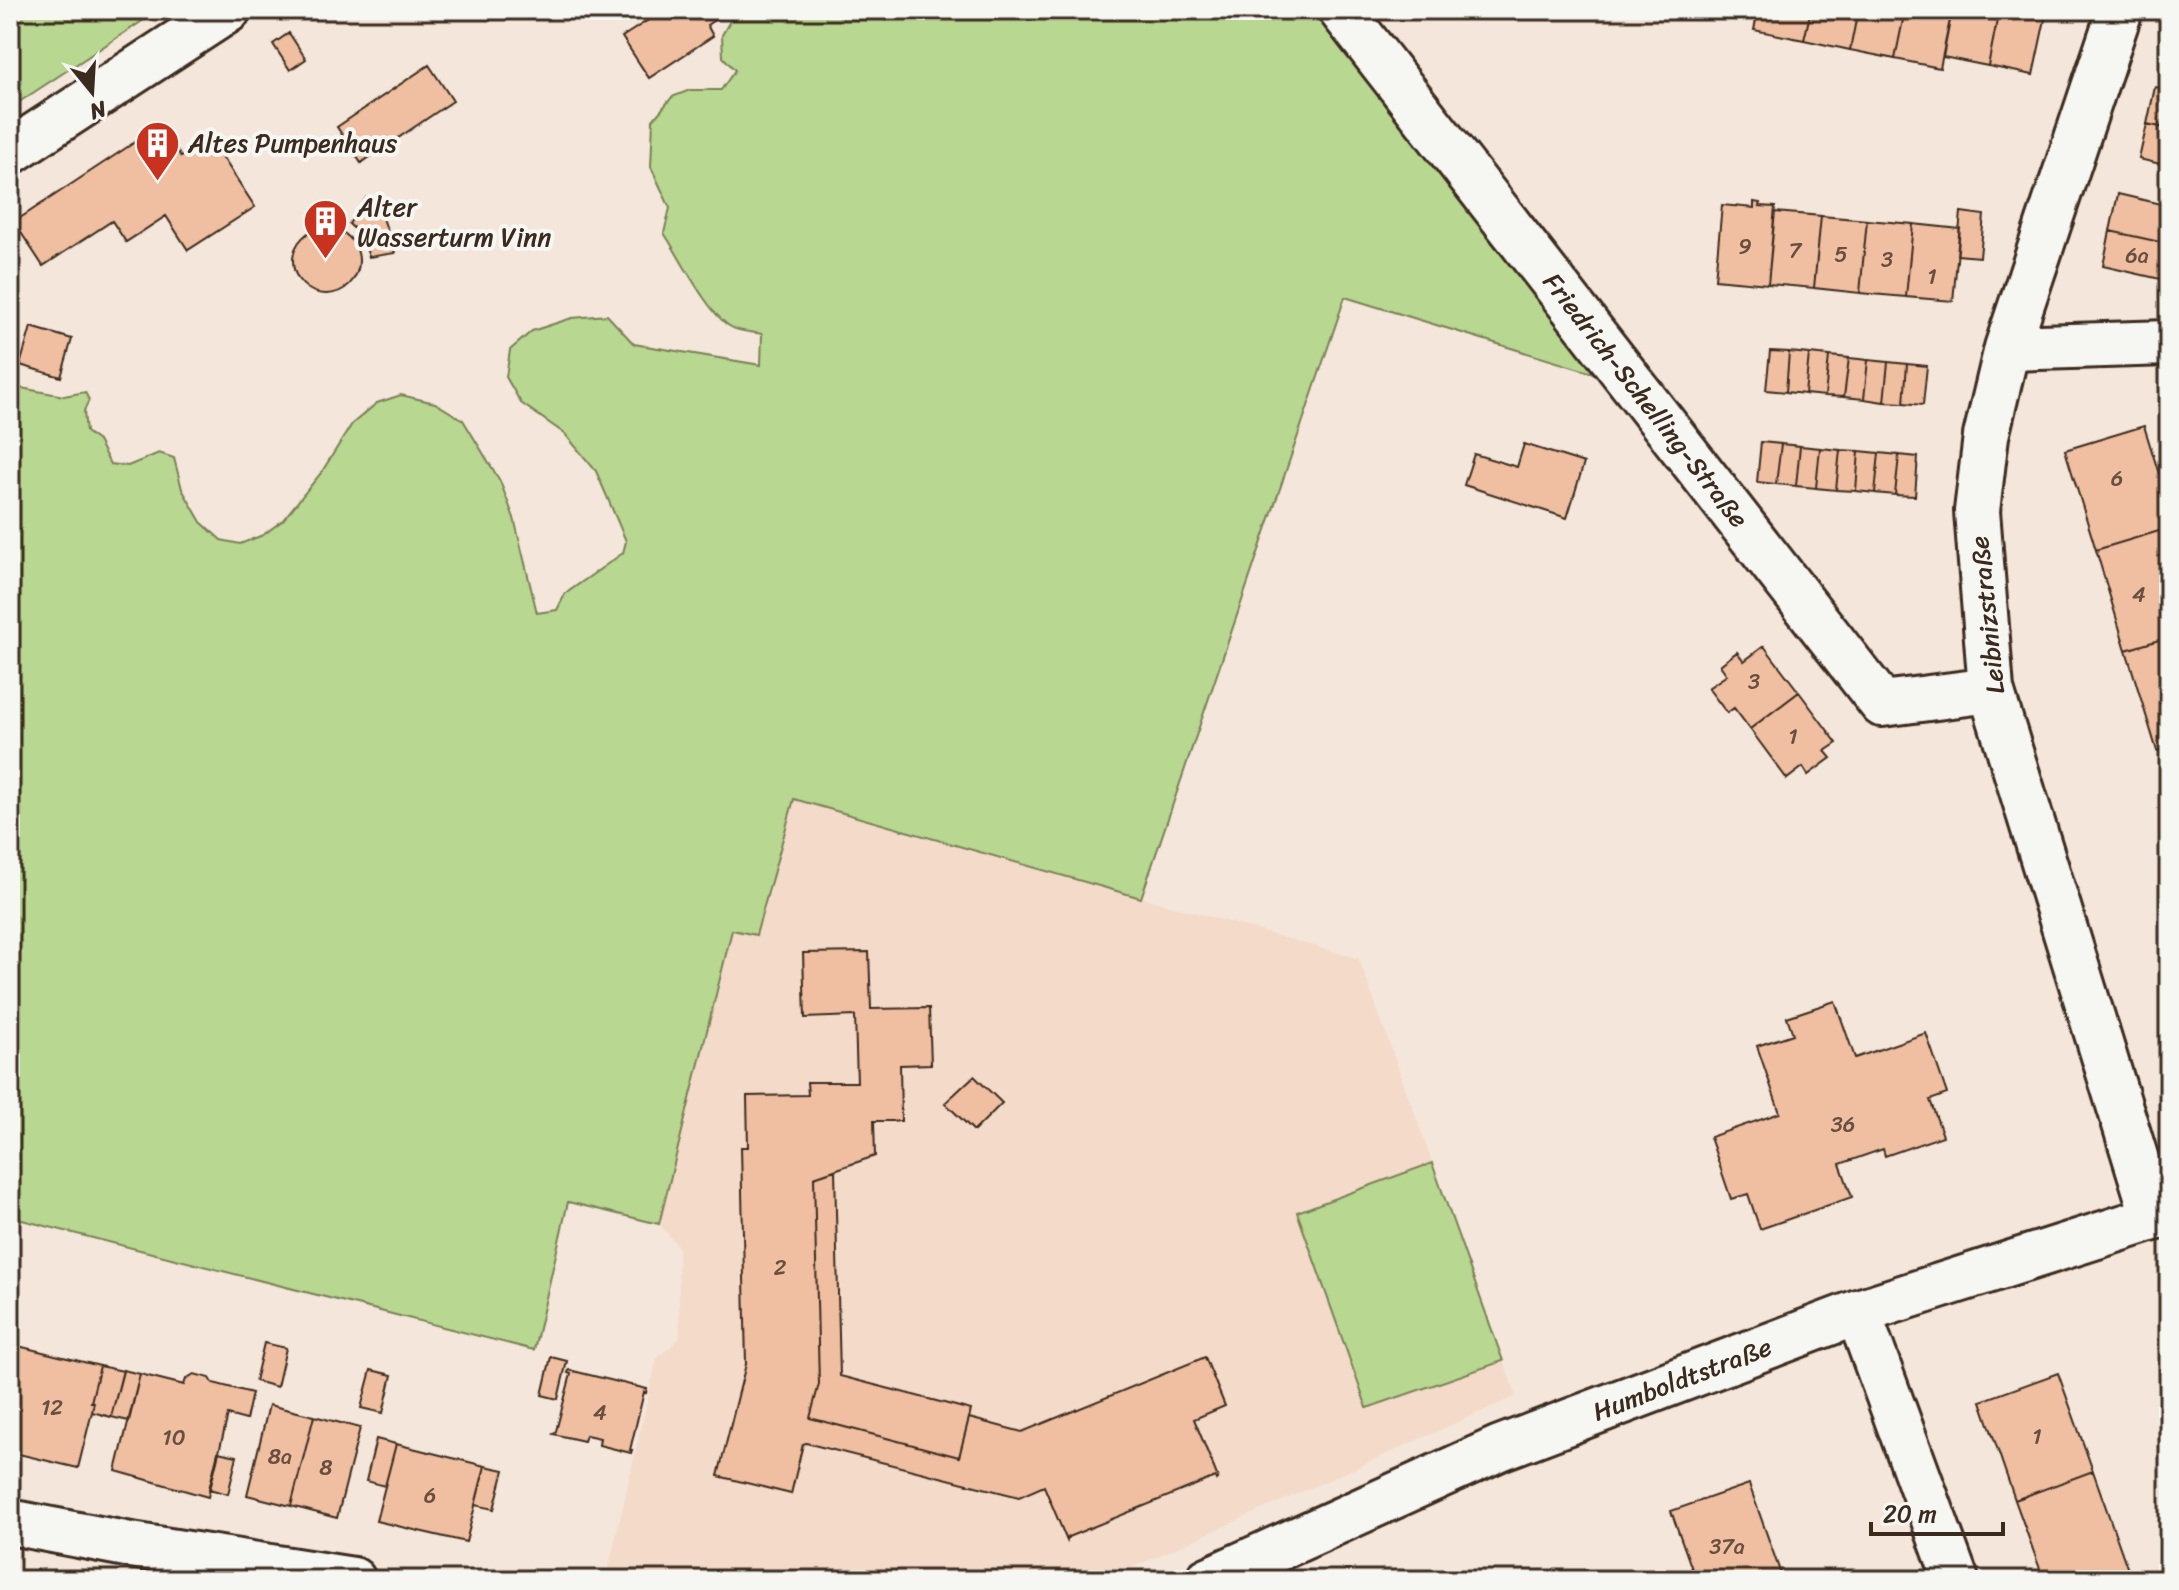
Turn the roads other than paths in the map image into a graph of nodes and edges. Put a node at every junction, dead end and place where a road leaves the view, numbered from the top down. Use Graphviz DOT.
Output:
graph roads {
  1 [pos="228,10"];
  2 [pos="1341,10"];
  3 [pos="2120,10"];
  4 [pos="10,152"];
  5 [pos="2169,343"];
  6 [pos="2007,348"];
  7 [pos="1991,690"];
  8 [pos="2161,1215"];
  9 [pos="1858,1312"];
  10 [pos="10,1522"];
  11 [pos="353,1580"];
  12 [pos="1208,1580"];
  13 [pos="1956,1580"];
  1 -- 4 [label="street"];
  2 -- 7 [label="street, Friedrich-Schelling-Straße"];
  3 -- 6 [label="street, Leibnizstraße"];
  5 -- 6 [label="street"];
  6 -- 7 [label="street, Leibnizstraße"];
  7 -- 8 [label="street, Leibnizstraße"];
  8 -- 9 [label="street, Humboldtstraße"];
  9 -- 12 [label="street, Humboldtstraße"];
  9 -- 13 [label="street"];
  10 -- 11 [label="street"];
}
